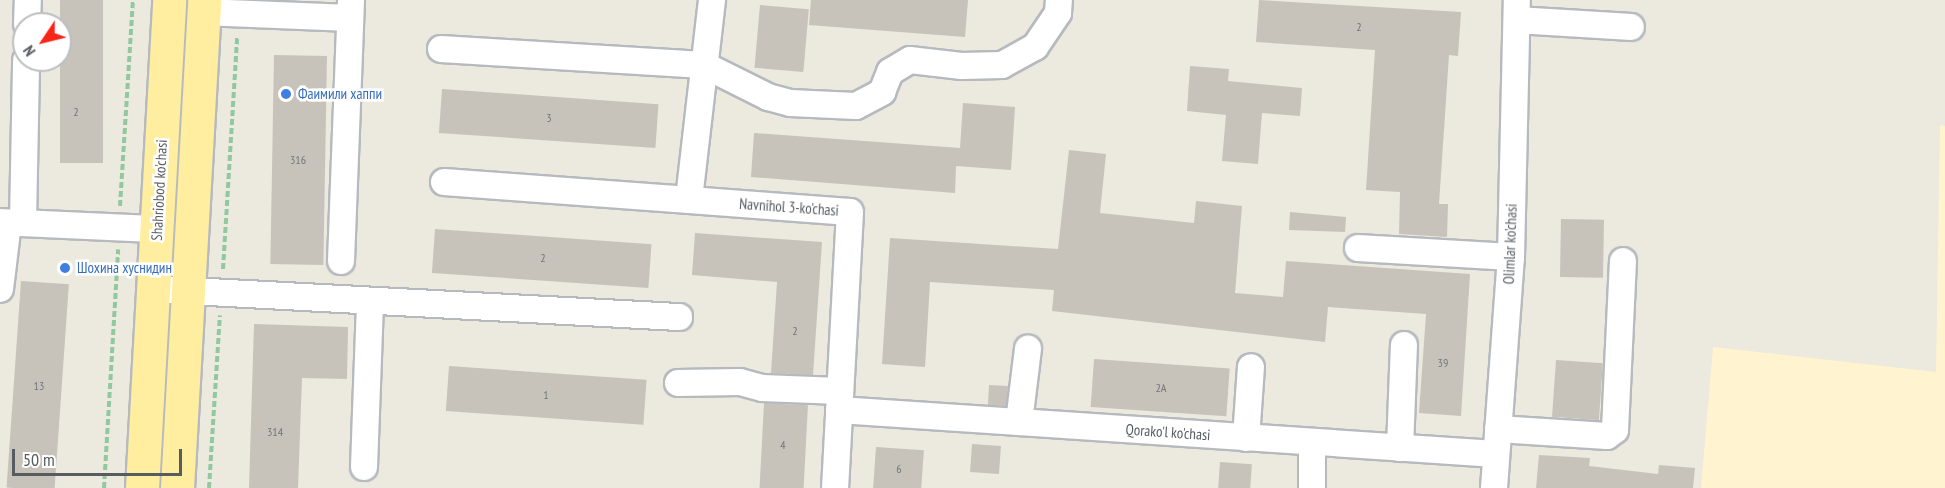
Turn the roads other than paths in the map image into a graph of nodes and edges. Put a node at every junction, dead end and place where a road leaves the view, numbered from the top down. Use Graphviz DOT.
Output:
graph roads {
  1 [pos="170,0"];
  2 [pos="712,0"];
  3 [pos="1059,0"];
  4 [pos="203,6"];
  5 [pos="350,9"];
  6 [pos="1517,10"];
  7 [pos="1631,27"];
  8 [pos="441,49"];
  9 [pos="704,66"];
  10 [pos="25,72"];
  11 [pos="444,182"];
  12 [pos="689,200"];
  13 [pos="10,223"];
  14 [pos="157,229"];
  15 [pos="1358,248"];
  16 [pos="1511,257"];
  17 [pos="341,261"];
  18 [pos="1623,261"];
  19 [pos="0,289"];
  20 [pos="153,289"];
  21 [pos="188,291"];
  22 [pos="370,301"];
  23 [pos="679,317"];
  24 [pos="1404,345"];
  25 [pos="1028,349"];
  26 [pos="1251,367"];
  27 [pos="678,382"];
  28 [pos="839,401"];
  29 [pos="1018,422"];
  30 [pos="1498,429"];
  31 [pos="1246,438"];
  32 [pos="1312,442"];
  33 [pos="1400,448"];
  34 [pos="1496,454"];
  35 [pos="364,467"];
  36 [pos="142,488"];
  37 [pos="177,488"];
  38 [pos="835,488"];
  39 [pos="1312,488"];
  40 [pos="1494,488"];
  1 -- 14 [label="main road, Shahriobod ko'chasi"];
  2 -- 9 [label="street"];
  3 -- 9 [label="street"];
  4 -- 5 [label="street"];
  4 -- 21 [label="main road"];
  5 -- 17 [label="street"];
  6 -- 7 [label="street"];
  6 -- 16 [label="street, Olimlar ko'chasi"];
  8 -- 9 [label="street"];
  9 -- 12 [label="street"];
  10 -- 13 [label="street"];
  11 -- 12 [label="street"];
  12 -- 28 [label="street, Navnihol 3-ko'chasi"];
  13 -- 14 [label="street"];
  13 -- 19 [label="street"];
  14 -- 20 [label="main road, Shahriobod ko'chasi"];
  15 -- 16 [label="street"];
  16 -- 30 [label="street, Olimlar ko'chasi"];
  18 -- 30 [label="street"];
  20 -- 21 [label="street"];
  20 -- 36 [label="main road, Shahriobod ko'chasi"];
  21 -- 22 [label="street"];
  21 -- 37 [label="main road"];
  22 -- 23 [label="street"];
  22 -- 35 [label="street"];
  24 -- 33 [label="street"];
  25 -- 29 [label="street"];
  26 -- 31 [label="street"];
  27 -- 28 [label="street, Qorako'l ko'chasi"];
  28 -- 29 [label="street, Qorako'l ko'chasi"];
  28 -- 38 [label="street, Navnihol 3-ko'chasi"];
  29 -- 31 [label="street, Qorako'l ko'chasi"];
  30 -- 34 [label="street, Olimlar ko'chasi"];
  31 -- 32 [label="street, Qorako'l ko'chasi"];
  32 -- 33 [label="street, Qorako'l ko'chasi"];
  32 -- 39 [label="street"];
  33 -- 34 [label="street, Qorako'l ko'chasi"];
  34 -- 40 [label="street, Olimlar ko'chasi"];
}
